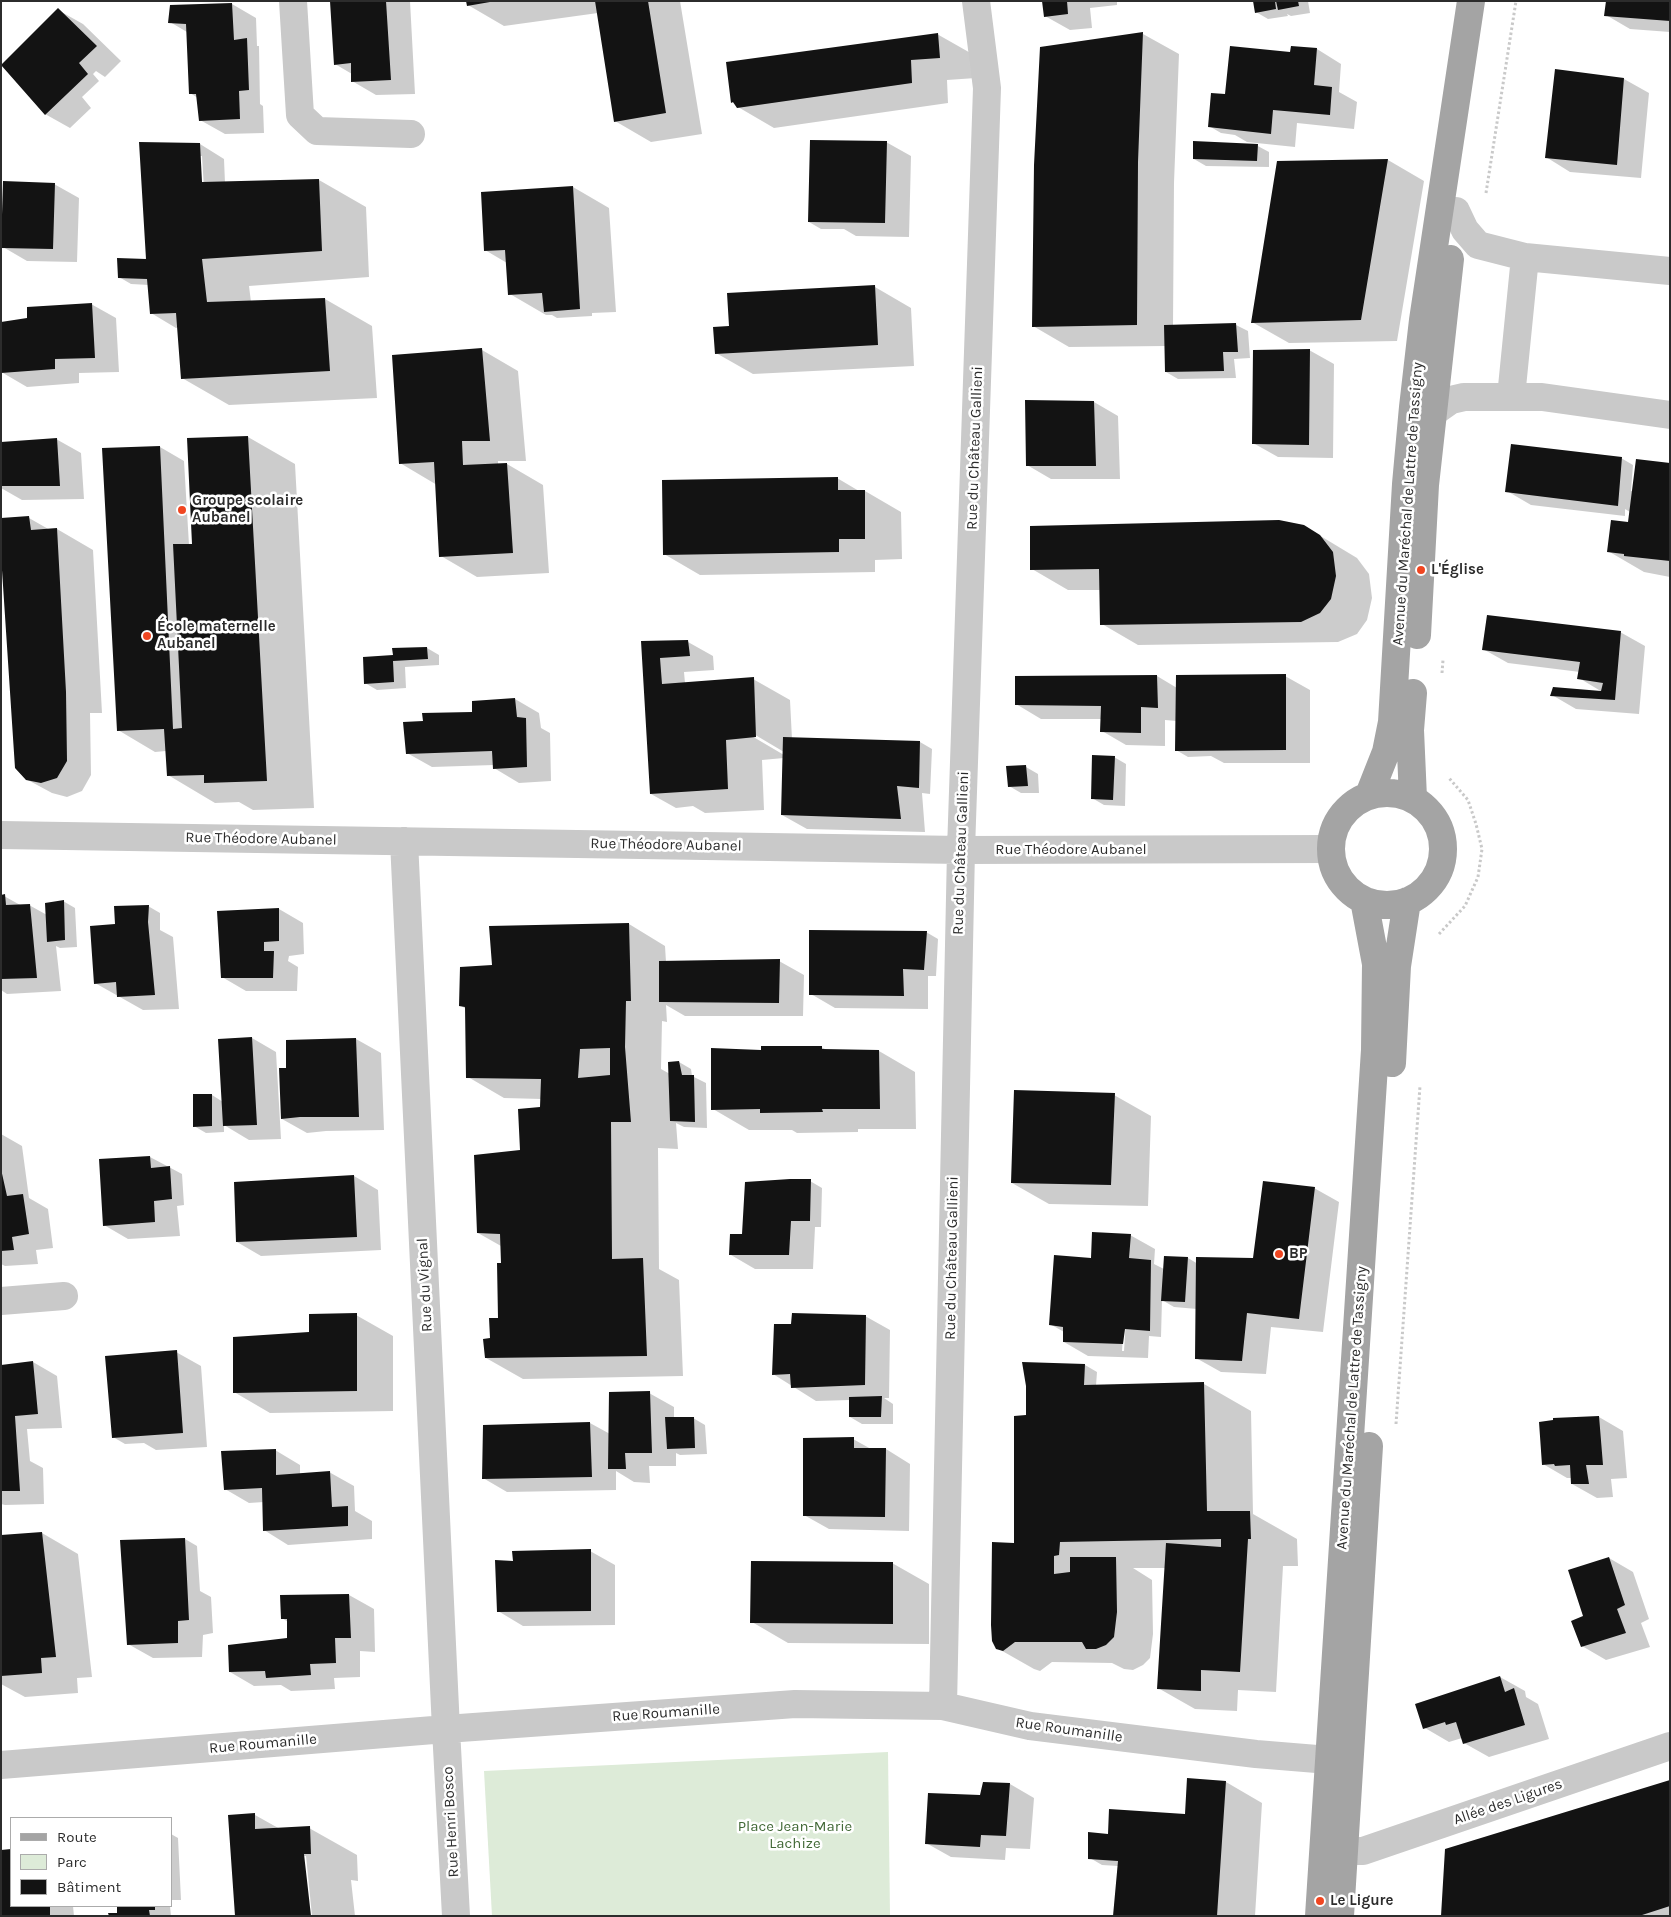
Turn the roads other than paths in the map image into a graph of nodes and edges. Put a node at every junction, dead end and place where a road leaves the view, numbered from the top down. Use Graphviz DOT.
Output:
graph roads {
  1 [pos="293,1"];
  2 [pos="976,1"];
  3 [pos="1471,1"];
  4 [pos="1489,1"];
  5 [pos="411,134"];
  6 [pos="1456,211"];
  7 [pos="1525,257"];
  8 [pos="1670,271"];
  9 [pos="1511,397"];
  10 [pos="1434,412"];
  11 [pos="1670,415"];
  12 [pos="1368,796"];
  13 [pos="1413,798"];
  14 [pos="1,835"];
  15 [pos="404,841"];
  16 [pos="1331,849"];
  17 [pos="961,850"];
  18 [pos="1364,900"];
  19 [pos="1407,902"];
  20 [pos="64,1296"];
  21 [pos="1,1302"];
  22 [pos="943,1706"];
  23 [pos="446,1729"];
  24 [pos="1670,1746"];
  25 [pos="1329,1760"];
  26 [pos="1,1765"];
  27 [pos="1345,1851"];
  28 [pos="456,1916"];
  29 [pos="1319,1916"];
  30 [pos="1340,1916"];
  1 -- 5 [label="street"];
  2 -- 17 [label="street, Rue du Château Gallieni"];
  3 -- 12 [label="main road, Avenue du Maréchal de Lattre de Tassigny"];
  4 -- 6 [label="main road, Avenue du Maréchal de Lattre de Tassigny"];
  6 -- 7 [label="street"];
  6 -- 10 [label="main road, Avenue du Maréchal de Lattre de Tassigny"];
  7 -- 8 [label="street"];
  7 -- 9 [label="street"];
  9 -- 10 [label="street"];
  9 -- 11 [label="street"];
  10 -- 13 [label="main road, Avenue du Maréchal de Lattre de Tassigny"];
  12 -- 13 [label="main road"];
  12 -- 16 [label="main road"];
  13 -- 19 [label="main road"];
  14 -- 15 [label="street, Rue Théodore Aubanel"];
  15 -- 17 [label="street, Rue Théodore Aubanel"];
  15 -- 23 [label="street, Rue du Vignal"];
  16 -- 17 [label="street, Rue Théodore Aubanel"];
  16 -- 18 [label="main road"];
  17 -- 22 [label="street, Rue du Château Gallieni"];
  18 -- 19 [label="main road"];
  18 -- 25 [label="main road, Avenue du Maréchal de Lattre de Tassigny"];
  19 -- 27 [label="main road, Avenue du Maréchal de Lattre de Tassigny"];
  20 -- 21 [label="street"];
  22 -- 23 [label="street, Rue Roumanille"];
  22 -- 25 [label="street, Rue Roumanille"];
  23 -- 26 [label="street, Rue Roumanille"];
  23 -- 28 [label="street, Rue Henri Bosco"];
  24 -- 27 [label="street, Allée des Ligures"];
  25 -- 29 [label="main road, Avenue du Maréchal de Lattre de Tassigny"];
  27 -- 30 [label="main road, Avenue du Maréchal de Lattre de Tassigny"];
}
